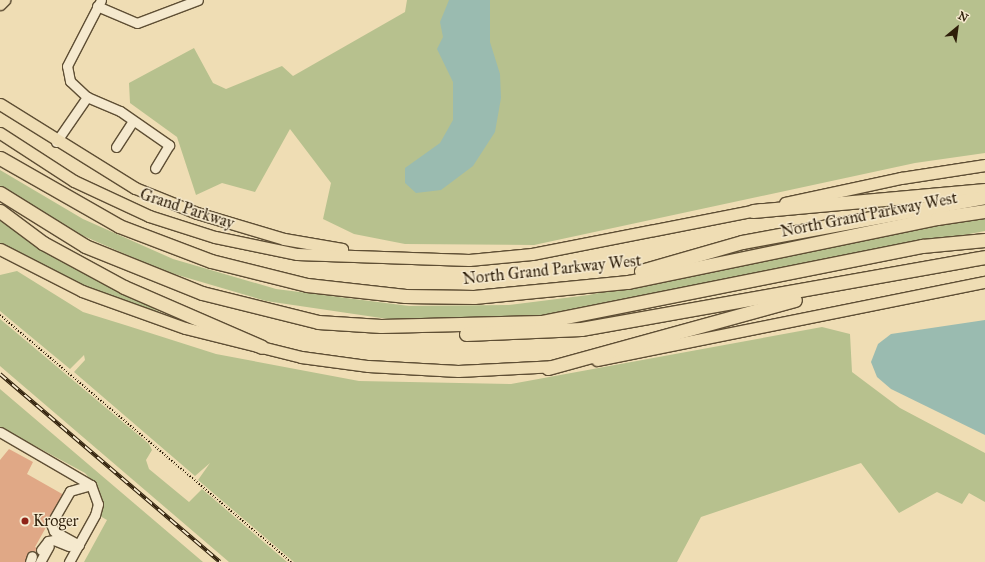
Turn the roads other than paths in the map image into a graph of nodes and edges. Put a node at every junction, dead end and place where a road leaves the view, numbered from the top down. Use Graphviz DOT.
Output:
graph roads {
  1 [pos="4,0"];
  2 [pos="198,0"];
  3 [pos="99,3"];
  4 [pos="0,4"];
  5 [pos="87,97"];
  6 [pos="0,104"];
  7 [pos="133,121"];
  8 [pos="0,133"];
  9 [pos="56,142"];
  10 [pos="116,146"];
  11 [pos="0,158"];
  12 [pos="985,165"];
  13 [pos="155,168"];
  14 [pos="985,190"];
  15 [pos="0,193"];
  16 [pos="985,197"];
  17 [pos="0,211"];
  18 [pos="753,211"];
  19 [pos="985,211"];
  20 [pos="985,240"];
  21 [pos="0,249"];
  22 [pos="384,257"];
  23 [pos="985,257"];
  24 [pos="985,282"];
  25 [pos="600,283"];
  26 [pos="843,284"];
  27 [pos="432,326"];
  28 [pos="262,347"];
  29 [pos="548,368"];
  30 [pos="0,432"];
  31 [pos="91,485"];
  32 [pos="77,547"];
  33 [pos="36,557"];
  34 [pos="69,562"];
  1 -- 4 [label="main road"];
  2 -- 3 [label="lane"];
  3 -- 5 [label="lane"];
  5 -- 7 [label="lane"];
  5 -- 9 [label="lane"];
  6 -- 9 [label="main road"];
  7 -- 10 [label="lane"];
  7 -- 13 [label="lane"];
  8 -- 22 [label="main road, Grand Parkway"];
  9 -- 22 [label="main road"];
  11 -- 25 [label="highway, North Grand Parkway West"];
  12 -- 18 [label="main road, North Grand Parkway West"];
  14 -- 18 [label="highway"];
  15 -- 27 [label="highway"];
  16 -- 25 [label="highway"];
  17 -- 28 [label="highway"];
  18 -- 22 [label="main road, North Grand Parkway West"];
  19 -- 25 [label="highway, North Grand Parkway West"];
  20 -- 27 [label="highway"];
  21 -- 28 [label="main road"];
  23 -- 26 [label="highway"];
  24 -- 29 [label="main road"];
  26 -- 27 [label="highway"];
  26 -- 29 [label="highway"];
  28 -- 29 [label="main road"];
  30 -- 31 [label="lane"];
  31 -- 32 [label="lane"];
  31 -- 32 [label="lane"];
  32 -- 33 [label="lane"];
  32 -- 34 [label="lane"];
}
